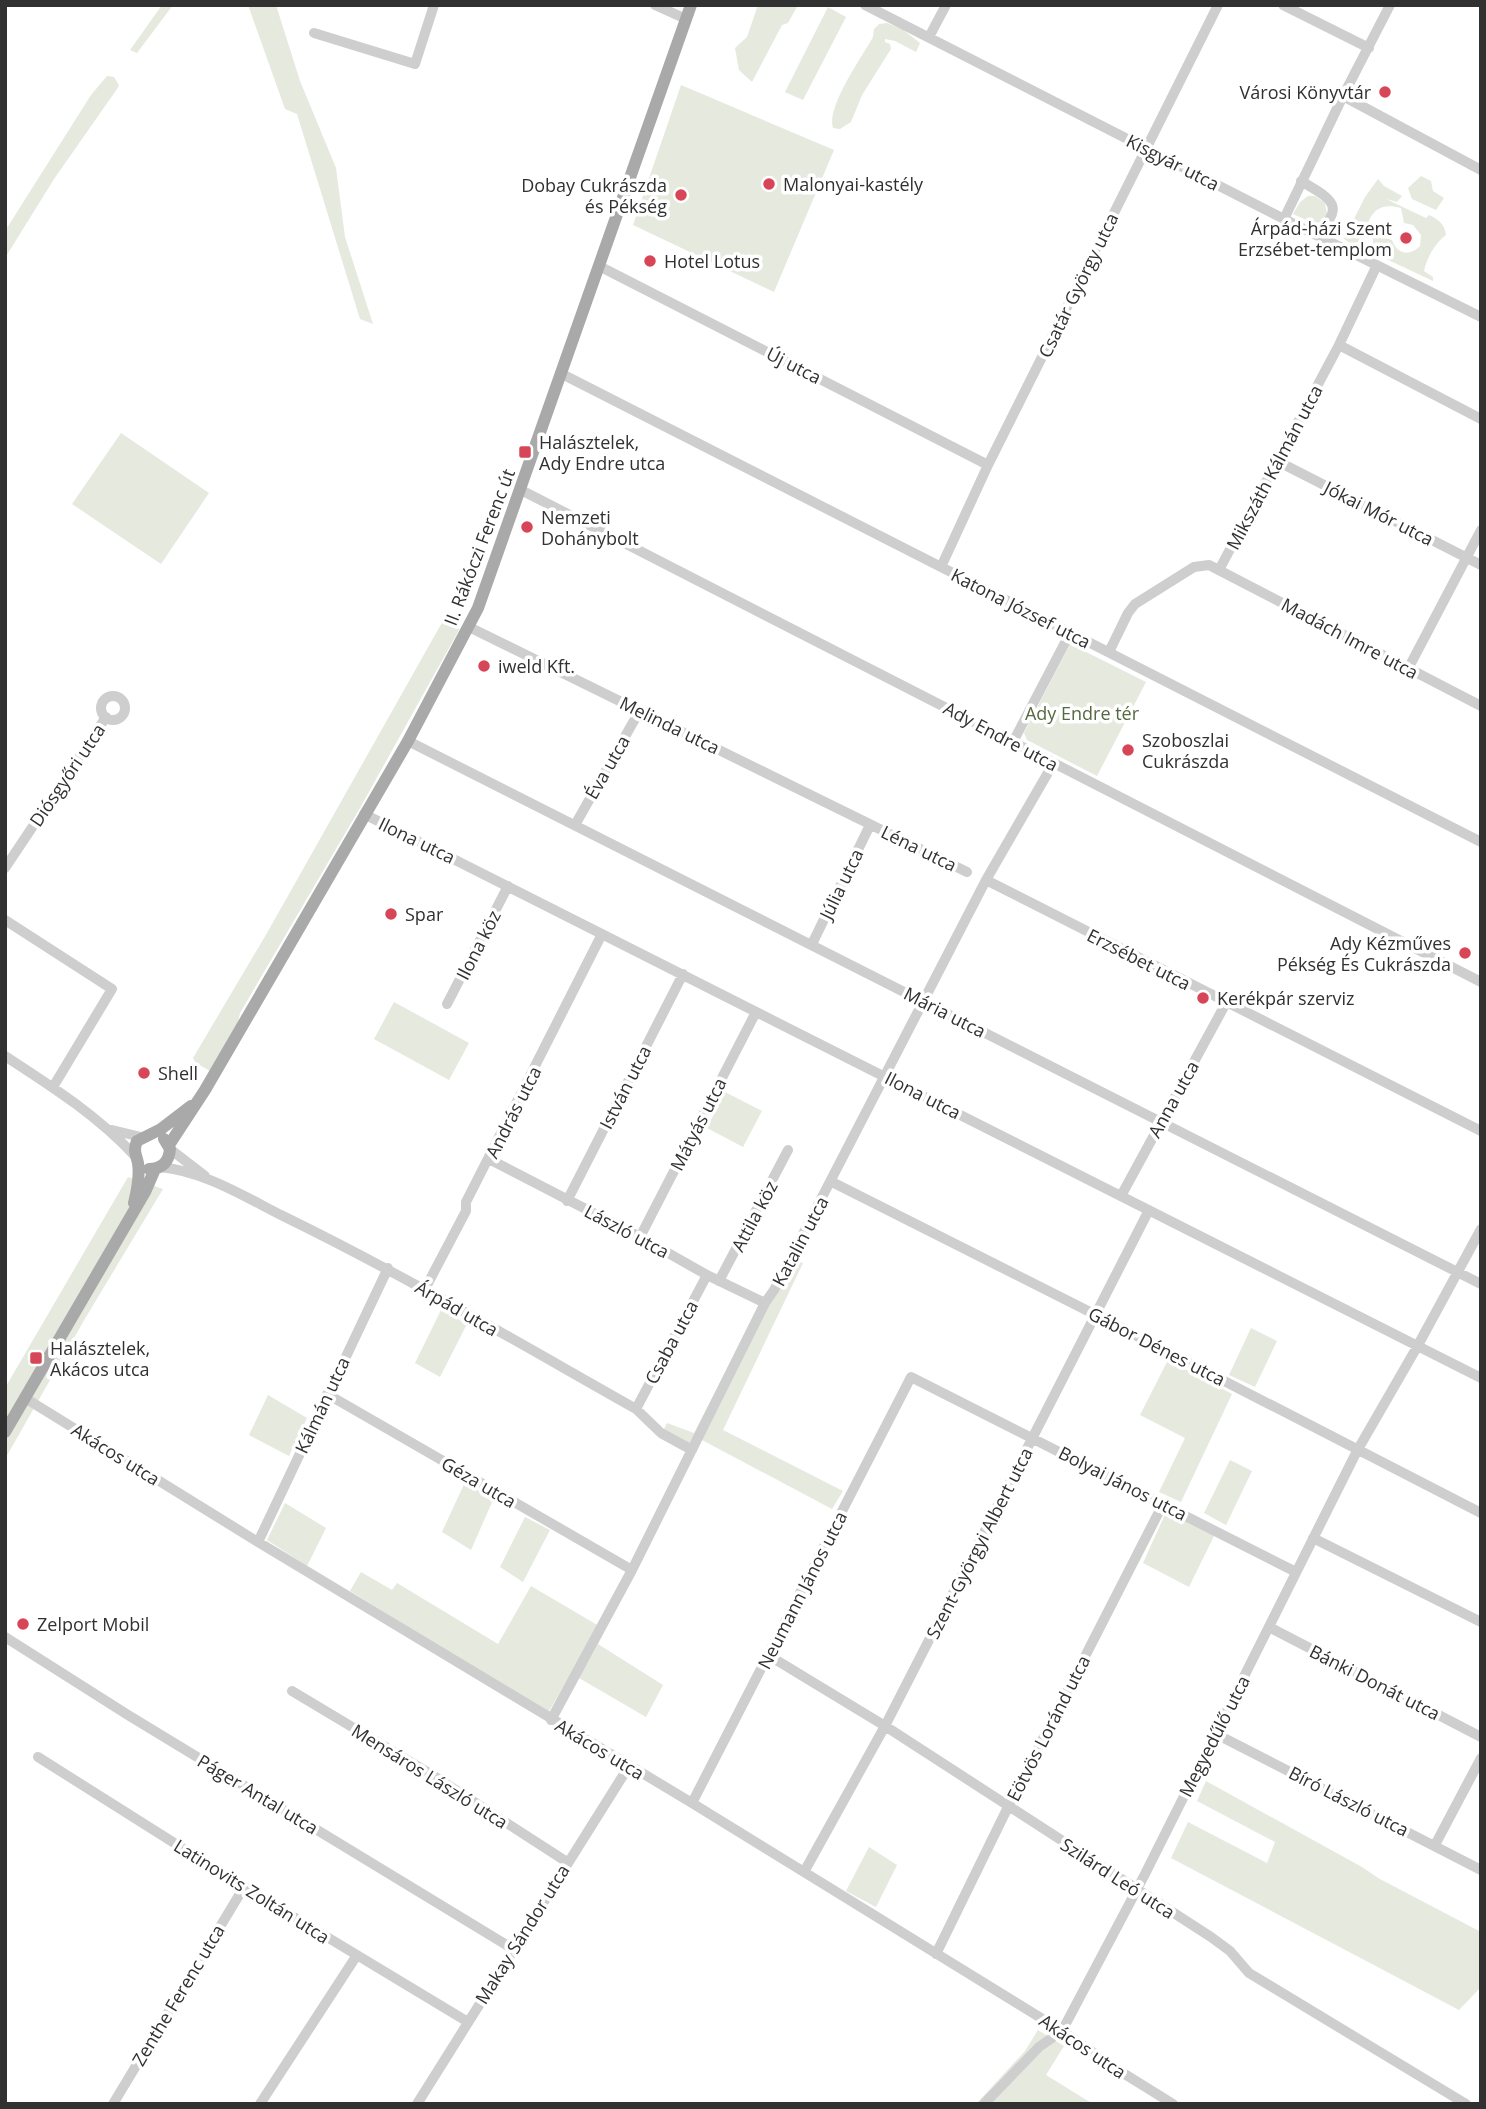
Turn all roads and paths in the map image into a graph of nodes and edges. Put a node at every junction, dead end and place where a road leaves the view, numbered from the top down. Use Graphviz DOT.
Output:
graph roads {
  1 [pos="435,5"];
  2 [pos="655,5"];
  3 [pos="691,5"];
  4 [pos="865,5"];
  5 [pos="947,5"];
  6 [pos="1218,5"];
  7 [pos="1283,5"];
  8 [pos="1390,5"];
  9 [pos="686,19"];
  10 [pos="314,33"];
  11 [pos="929,37"];
  12 [pos="1369,48"];
  13 [pos="1343,96"];
  14 [pos="1146,148"];
  15 [pos="1481,170"];
  16 [pos="1301,181"];
  17 [pos="1284,219"];
  18 [pos="1315,233"];
  19 [pos="1377,265"];
  20 [pos="599,266"];
  21 [pos="1481,317"];
  22 [pos="1339,345"];
  23 [pos="562,374"];
  24 [pos="1481,419"];
  25 [pos="1277,461"];
  26 [pos="988,464"];
  27 [pos="521,490"];
  28 [pos="1481,530"];
  29 [pos="1466,558"];
  30 [pos="1481,565"];
  31 [pos="941,567"];
  32 [pos="1219,570"];
  33 [pos="469,627"];
  34 [pos="1070,633"];
  35 [pos="1109,652"];
  36 [pos="1408,668"];
  37 [pos="1481,706"];
  38 [pos="640,710"];
  39 [pos="106,717"];
  40 [pos="408,741"];
  41 [pos="1013,742"];
  42 [pos="1053,764"];
  43 [pos="364,814"];
  44 [pos="575,824"];
  45 [pos="870,825"];
  46 [pos="1481,842"];
  47 [pos="5,868"];
  48 [pos="967,872"];
  49 [pos="986,880"];
  50 [pos="508,886"];
  51 [pos="5,920"];
  52 [pos="602,934"];
  53 [pos="812,944"];
  54 [pos="683,974"];
  55 [pos="1481,982"];
  56 [pos="924,1001"];
  57 [pos="1226,1003"];
  58 [pos="447,1004"];
  59 [pos="756,1012"];
  60 [pos="5,1056"];
  61 [pos="885,1076"];
  62 [pos="53,1087"];
  63 [pos="198,1100"];
  64 [pos="1159,1122"];
  65 [pos="109,1129"];
  66 [pos="1481,1131"];
  67 [pos="146,1135"];
  68 [pos="169,1147"];
  69 [pos="788,1150"];
  70 [pos="136,1159"];
  71 [pos="489,1159"];
  72 [pos="158,1168"];
  73 [pos="213,1181"];
  74 [pos="832,1182"];
  75 [pos="1121,1196"];
  76 [pos="567,1200"];
  77 [pos="1149,1210"];
  78 [pos="132,1214"];
  79 [pos="1481,1229"];
  80 [pos="640,1237"];
  81 [pos="388,1268"];
  82 [pos="1458,1273"];
  83 [pos="707,1275"];
  84 [pos="719,1281"];
  85 [pos="1481,1284"];
  86 [pos="425,1289"];
  87 [pos="765,1303"];
  88 [pos="1097,1315"];
  89 [pos="1417,1347"];
  90 [pos="911,1377"];
  91 [pos="1481,1378"];
  92 [pos="327,1394"];
  93 [pos="25,1398"];
  94 [pos="636,1409"];
  95 [pos="5,1432"];
  96 [pos="1034,1437"];
  97 [pos="692,1450"];
  98 [pos="1357,1451"];
  99 [pos="1163,1504"];
  100 [pos="1481,1513"];
  101 [pos="1313,1538"];
  102 [pos="258,1542"];
  103 [pos="632,1570"];
  104 [pos="1296,1572"];
  105 [pos="1481,1622"];
  106 [pos="1269,1627"];
  107 [pos="5,1637"];
  108 [pos="768,1655"];
  109 [pos="292,1690"];
  110 [pos="551,1720"];
  111 [pos="885,1726"];
  112 [pos="1216,1734"];
  113 [pos="1481,1737"];
  114 [pos="38,1757"];
  115 [pos="1481,1758"];
  116 [pos="629,1766"];
  117 [pos="692,1803"];
  118 [pos="1008,1807"];
  119 [pos="1436,1845"];
  120 [pos="567,1862"];
  121 [pos="1481,1870"];
  122 [pos="804,1872"];
  123 [pos="244,1887"];
  124 [pos="1137,1889"];
  125 [pos="513,1949"];
  126 [pos="936,1954"];
  127 [pos="356,1955"];
  128 [pos="468,2022"];
  129 [pos="1062,2031"];
  130 [pos="113,2104"];
  131 [pos="260,2104"];
  132 [pos="417,2104"];
  133 [pos="984,2104"];
  134 [pos="1173,2104"];
  135 [pos="1466,2104"];
  1 -- 10 [label="street"];
  2 -- 9 [label="street"];
  3 -- 9 [label="main road, II. Rákóczi Ferenc út"];
  4 -- 11 [label="street, Kisgyár utca"];
  5 -- 11 [label="street"];
  6 -- 14 [label="street, Csatár György utca"];
  7 -- 12 [label="street"];
  8 -- 12 [label="street"];
  9 -- 20 [label="main road, II. Rákóczi Ferenc út"];
  11 -- 14 [label="street, Kisgyár utca"];
  12 -- 13 [label="street"];
  13 -- 15 [label="street"];
  13 -- 16 [label="street"];
  14 -- 17 [label="street, Kisgyár utca"];
  14 -- 26 [label="street, Csatár György utca"];
  16 -- 17 [label="street"];
  16 -- 18 [label="street"];
  17 -- 18 [label="street, Kisgyár utca"];
  18 -- 19 [label="street, Kisgyár utca"];
  19 -- 21 [label="street, Kisgyár utca"];
  19 -- 22 [label="street, Mikszáth Kálmán utca"];
  20 -- 23 [label="main road, II. Rákóczi Ferenc út"];
  20 -- 26 [label="street, Új utca"];
  22 -- 24 [label="street"];
  22 -- 25 [label="street, Mikszáth Kálmán utca"];
  23 -- 27 [label="main road, II. Rákóczi Ferenc út"];
  23 -- 31 [label="street, Katona József utca"];
  25 -- 29 [label="street, Jókai Mór utca"];
  25 -- 32 [label="street, Mikszáth Kálmán utca"];
  26 -- 31 [label="street, Csatár György utca"];
  27 -- 33 [label="main road, II. Rákóczi Ferenc út"];
  27 -- 41 [label="street, Ady Endre utca"];
  28 -- 29 [label="street"];
  29 -- 30 [label="street, Jókai Mór utca"];
  29 -- 36 [label="street"];
  31 -- 34 [label="street, Katona József utca"];
  32 -- 35 [label="street, Mikszáth Kálmán utca"];
  32 -- 36 [label="street, Madách Imre utca"];
  33 -- 38 [label="street, Melinda utca"];
  33 -- 40 [label="main road, II. Rákóczi Ferenc út"];
  34 -- 35 [label="street, Katona József utca"];
  34 -- 41 [label="street"];
  35 -- 46 [label="street, Katona József utca"];
  36 -- 37 [label="street, Madách Imre utca"];
  38 -- 44 [label="street, Éva utca"];
  38 -- 45 [label="street, Melinda utca"];
  39 -- 47 [label="street, Diósgyőri utca"];
  40 -- 43 [label="main road, II. Rákóczi Ferenc út"];
  40 -- 44 [label="street, Mária utca"];
  41 -- 42 [label="street, Ady Endre utca"];
  42 -- 49 [label="street, Katalin utca"];
  42 -- 55 [label="street, Ady Endre utca"];
  43 -- 50 [label="street, Ilona utca"];
  43 -- 63 [label="main road, II. Rákóczi Ferenc út"];
  44 -- 53 [label="street, Mária utca"];
  45 -- 48 [label="street, Léna utca"];
  45 -- 53 [label="street, Júlia utca"];
  49 -- 56 [label="street, Katalin utca"];
  49 -- 57 [label="street, Erzsébet utca"];
  50 -- 52 [label="street, Ilona utca"];
  50 -- 58 [label="street, Ilona köz"];
  51 -- 62 [label="street"];
  52 -- 54 [label="street, Ilona utca"];
  52 -- 71 [label="street, András utca"];
  53 -- 56 [label="street, Mária utca"];
  54 -- 59 [label="street, Ilona utca"];
  54 -- 76 [label="street, István utca"];
  56 -- 61 [label="street, Katalin utca"];
  56 -- 64 [label="street, Mária utca"];
  57 -- 64 [label="street, Anna utca"];
  57 -- 66 [label="street, Erzsébet utca"];
  59 -- 61 [label="street, Ilona utca"];
  59 -- 80 [label="street, Mátyás utca"];
  60 -- 62 [label="street"];
  61 -- 74 [label="street, Katalin utca"];
  61 -- 75 [label="street, Ilona utca"];
  62 -- 65 [label="street"];
  63 -- 67 [label="main road, II. Rákóczi Ferenc út"];
  63 -- 68 [label="main road, II. Rákóczi Ferenc út"];
  64 -- 75 [label="street, Anna utca"];
  64 -- 82 [label="street, Mária utca"];
  65 -- 67 [label="street"];
  65 -- 70 [label="street"];
  67 -- 68 [label="main road"];
  67 -- 70 [label="main road, II. Rákóczi Ferenc út"];
  68 -- 72 [label="main road, II. Rákóczi Ferenc út"];
  68 -- 73 [label="street, Árpád utca"];
  69 -- 84 [label="street, Attila köz"];
  70 -- 72 [label="main road"];
  70 -- 78 [label="main road, II. Rákóczi Ferenc út"];
  71 -- 76 [label="street, László utca"];
  71 -- 86 [label="street, András utca"];
  72 -- 73 [label="street, Árpád utca"];
  72 -- 78 [label="main road, II. Rákóczi Ferenc út"];
  73 -- 81 [label="street, Árpád utca"];
  74 -- 87 [label="street, Katalin utca"];
  74 -- 88 [label="street, Gábor Dénes utca"];
  75 -- 77 [label="street, Ilona utca"];
  76 -- 80 [label="street, László utca"];
  77 -- 88 [label="street, Szent-Györgyi Albert utca"];
  77 -- 89 [label="street, Ilona utca"];
  78 -- 93 [label="main road, II. Rákóczi Ferenc út"];
  79 -- 82 [label="street, Megyedűlő utca"];
  80 -- 83 [label="street, László utca"];
  81 -- 86 [label="street, Árpád utca"];
  81 -- 92 [label="street, Kálmán utca"];
  82 -- 85 [label="street, Mária utca"];
  82 -- 89 [label="street, Megyedűlő utca"];
  83 -- 84 [label="street, László utca"];
  83 -- 94 [label="street, Csaba utca"];
  84 -- 87 [label="street, László utca"];
  86 -- 94 [label="street, Árpád utca"];
  87 -- 97 [label="street, Katalin utca"];
  88 -- 96 [label="street, Szent-Györgyi Albert utca"];
  88 -- 98 [label="street, Gábor Dénes utca"];
  89 -- 91 [label="street, Ilona utca"];
  89 -- 98 [label="street, Megyedűlő utca"];
  90 -- 96 [label="street, Bolyai János utca"];
  90 -- 108 [label="street, Neumann János utca"];
  92 -- 102 [label="street, Kálmán utca"];
  92 -- 103 [label="street, Géza utca"];
  93 -- 95 [label="main road, II. Rákóczi Ferenc út"];
  93 -- 102 [label="street, Akácos utca"];
  94 -- 97 [label="street, Árpád utca"];
  96 -- 99 [label="street, Bolyai János utca"];
  96 -- 111 [label="street, Szent-Györgyi Albert utca"];
  97 -- 103 [label="street, Katalin utca"];
  98 -- 100 [label="street, Gábor Dénes utca"];
  98 -- 101 [label="street, Megyedűlő utca"];
  99 -- 104 [label="street, Bolyai János utca"];
  99 -- 118 [label="street, Eötvös Loránd utca"];
  101 -- 104 [label="street, Megyedűlő utca"];
  101 -- 105 [label="street"];
  102 -- 110 [label="street, Akácos utca"];
  103 -- 110 [label="street, Katalin utca"];
  104 -- 106 [label="street, Megyedűlő utca"];
  106 -- 112 [label="street, Megyedűlő utca"];
  106 -- 113 [label="street, Bánki Donát utca"];
  107 -- 125 [label="street, Páger Antal utca"];
  108 -- 111 [label="street, Szilárd Leó utca"];
  108 -- 117 [label="street, Neumann János utca"];
  109 -- 120 [label="street, Mensáros László utca"];
  110 -- 116 [label="street, Akácos utca"];
  111 -- 118 [label="street, Szilárd Leó utca"];
  111 -- 122 [label="street, Szent-Györgyi Albert utca"];
  112 -- 119 [label="street, Bíró László utca"];
  112 -- 124 [label="street, Megyedűlő utca"];
  114 -- 123 [label="street, Latinovits Zoltán utca"];
  115 -- 119 [label="street"];
  116 -- 117 [label="street, Akácos utca"];
  116 -- 120 [label="street, Makay Sándor utca"];
  117 -- 122 [label="street, Akácos utca"];
  118 -- 124 [label="street, Szilárd Leó utca"];
  118 -- 126 [label="street, Eötvös Loránd utca"];
  119 -- 121 [label="street, Bíró László utca"];
  120 -- 125 [label="street, Makay Sándor utca"];
  122 -- 126 [label="street, Akácos utca"];
  123 -- 127 [label="street, Latinovits Zoltán utca"];
  123 -- 130 [label="street, Zenthe Ferenc utca"];
  124 -- 129 [label="street, Megyedűlő utca"];
  124 -- 135 [label="street, Szilárd Leó utca"];
  125 -- 128 [label="street, Makay Sándor utca"];
  126 -- 129 [label="street, Akácos utca"];
  127 -- 128 [label="street, Latinovits Zoltán utca"];
  127 -- 131 [label="street"];
  128 -- 132 [label="street, Makay Sándor utca"];
  129 -- 133 [label="street, Megyedűlő utca"];
  129 -- 134 [label="street, Akácos utca"];
}
